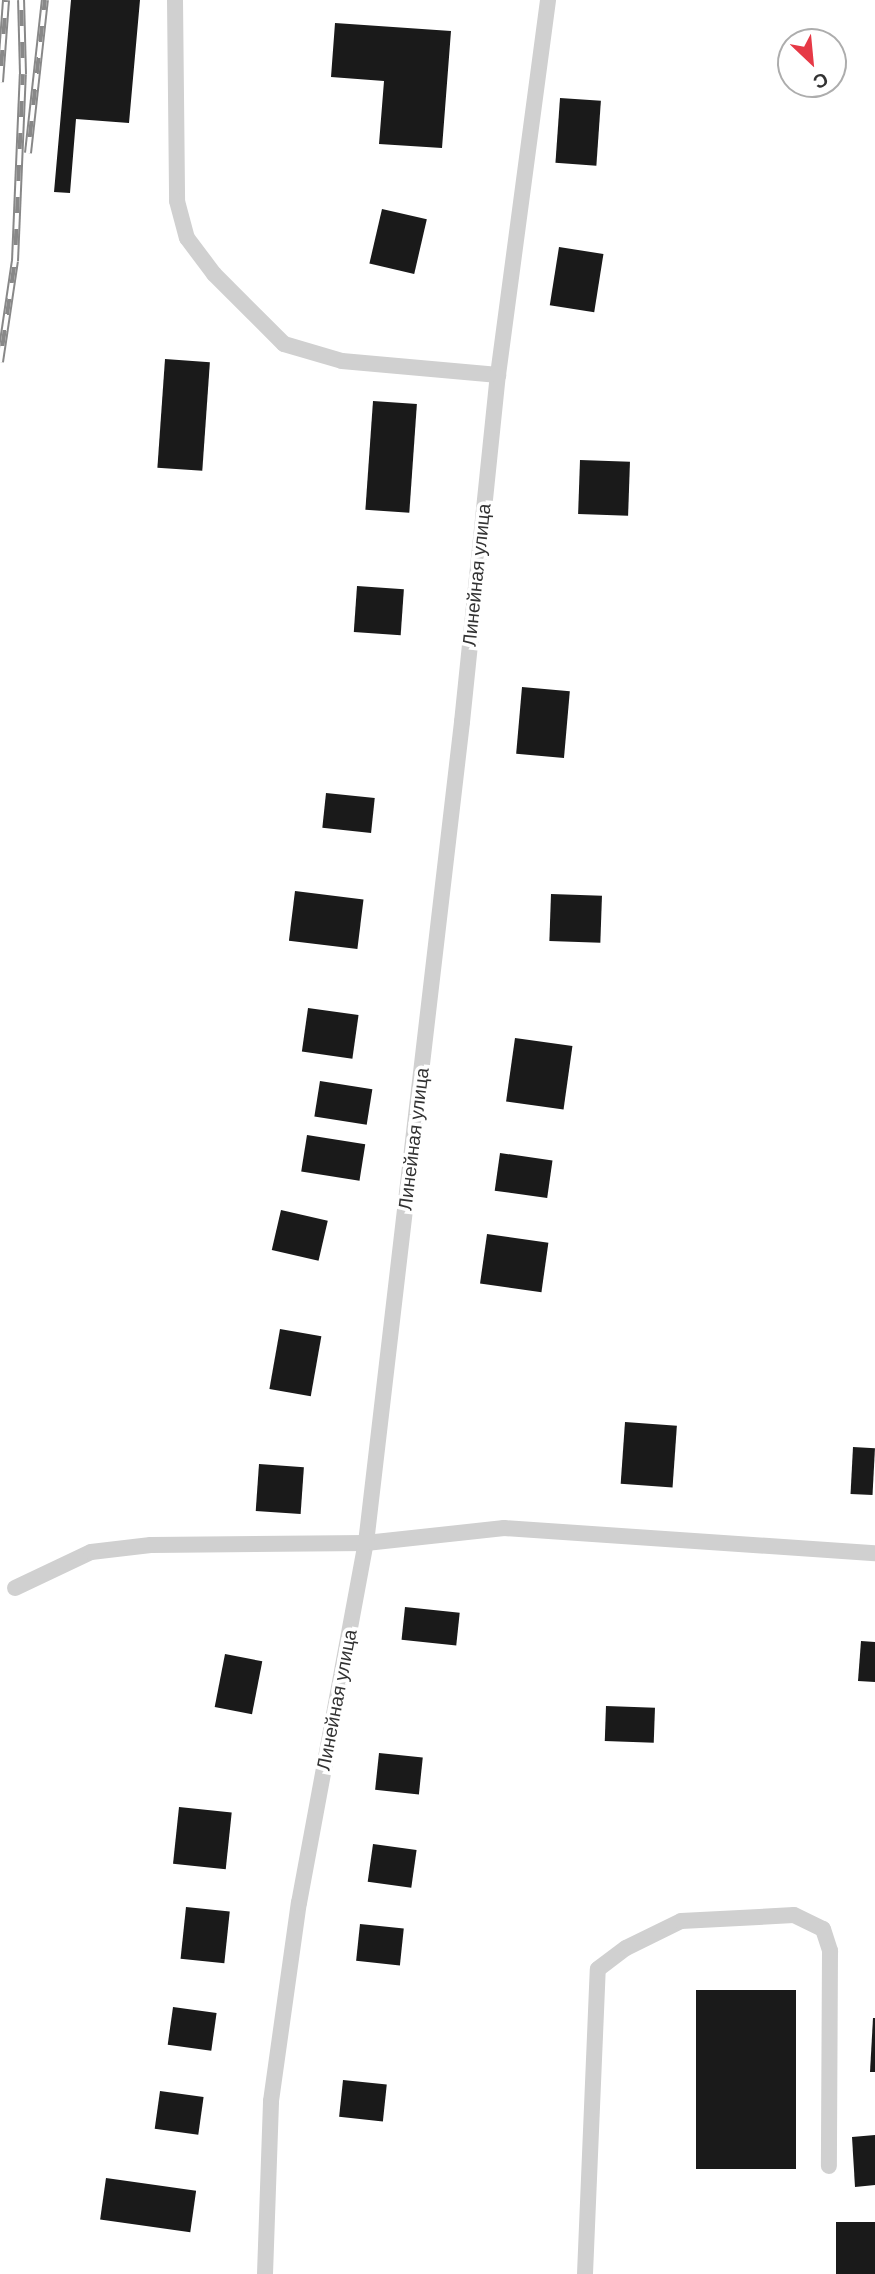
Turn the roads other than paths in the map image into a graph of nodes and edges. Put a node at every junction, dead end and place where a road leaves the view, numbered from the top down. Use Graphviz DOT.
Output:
graph roads {
  1 [pos="175,0"];
  2 [pos="548,0"];
  3 [pos="498,375"];
  4 [pos="366,1543"];
  5 [pos="875,1553"];
  6 [pos="15,1588"];
  7 [pos="829,2166"];
  8 [pos="265,2274"];
  9 [pos="585,2274"];
  1 -- 3 [label="lane"];
  2 -- 3 [label="lane, Линейная улица"];
  3 -- 4 [label="lane, Линейная улица"];
  4 -- 5 [label="lane"];
  4 -- 6 [label="lane"];
  4 -- 8 [label="lane, Линейная улица"];
  7 -- 9 [label="lane"];
}
